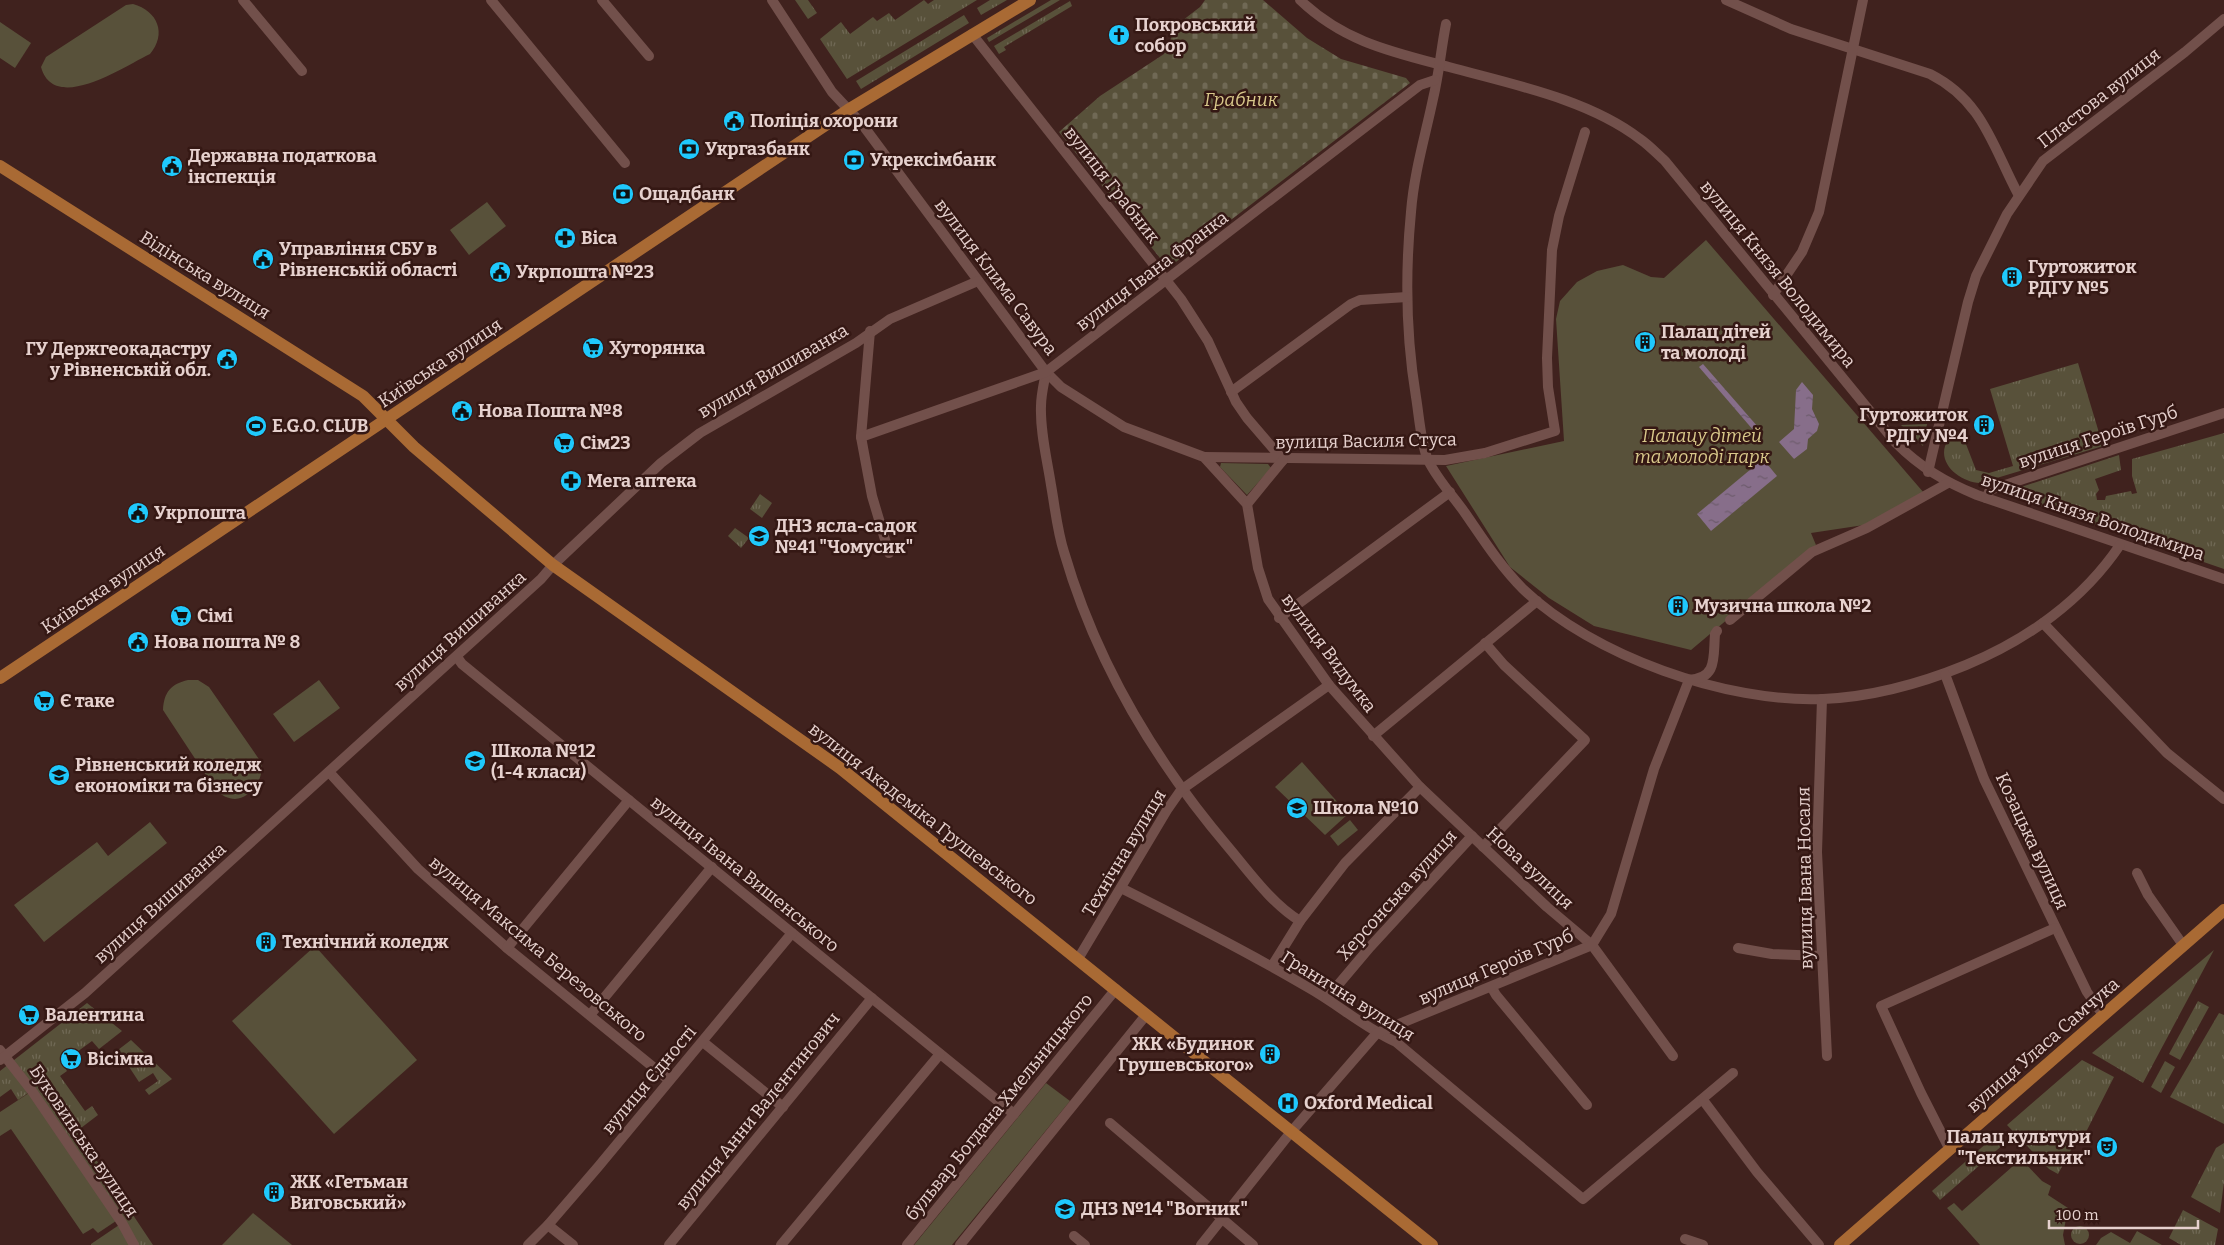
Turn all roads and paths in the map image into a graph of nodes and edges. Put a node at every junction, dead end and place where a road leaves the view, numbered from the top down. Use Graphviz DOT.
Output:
graph roads {
  1 [pos="243,0"];
  2 [pos="491,0"];
  3 [pos="602,0"];
  4 [pos="772,0"];
  5 [pos="1030,0"];
  6 [pos="1300,0"];
  7 [pos="1726,0"];
  8 [pos="1863,0"];
  9 [pos="2224,19"];
  10 [pos="1446,24"];
  11 [pos="972,34"];
  12 [pos="1853,48"];
  13 [pos="649,56"];
  14 [pos="1440,65"];
  15 [pos="302,72"];
  16 [pos="1435,80"];
  17 [pos="848,110"];
  18 [pos="1586,132"];
  19 [pos="625,163"];
  20 [pos="0,166"];
  21 [pos="2018,194"];
  22 [pos="1166,280"];
  23 [pos="978,281"];
  24 [pos="1773,295"];
  25 [pos="1408,297"];
  26 [pos="870,331"];
  27 [pos="1046,372"];
  28 [pos="1231,392"];
  29 [pos="2224,413"];
  30 [pos="387,420"];
  31 [pos="861,437"];
  32 [pos="1204,457"];
  33 [pos="1427,458"];
  34 [pos="1283,460"];
  35 [pos="1928,472"];
  36 [pos="1948,483"];
  37 [pos="1450,492"];
  38 [pos="1986,498"];
  39 [pos="1247,504"];
  40 [pos="2120,545"];
  41 [pos="889,553"];
  42 [pos="552,565"];
  43 [pos="2224,580"];
  44 [pos="1537,601"];
  45 [pos="1279,618"];
  46 [pos="1730,620"];
  47 [pos="2044,623"];
  48 [pos="1717,632"];
  49 [pos="1485,643"];
  50 [pos="456,657"];
  51 [pos="1944,674"];
  52 [pos="0,678"];
  53 [pos="1689,680"];
  54 [pos="1329,685"];
  55 [pos="1822,700"];
  56 [pos="1373,736"];
  57 [pos="329,772"];
  58 [pos="1420,788"];
  59 [pos="1181,790"];
  60 [pos="2224,799"];
  61 [pos="629,800"];
  62 [pos="1472,836"];
  63 [pos="1483,847"];
  64 [pos="712,867"];
  65 [pos="2137,873"];
  66 [pos="1121,888"];
  67 [pos="2224,910"];
  68 [pos="1300,921"];
  69 [pos="2055,928"];
  70 [pos="792,933"];
  71 [pos="1592,944"];
  72 [pos="2183,945"];
  73 [pos="507,948"];
  74 [pos="1738,948"];
  75 [pos="1822,956"];
  76 [pos="1078,959"];
  77 [pos="1272,966"];
  78 [pos="1492,988"];
  79 [pos="1116,989"];
  80 [pos="872,998"];
  81 [pos="1327,998"];
  82 [pos="590,1015"];
  83 [pos="1146,1015"];
  84 [pos="2103,1015"];
  85 [pos="1377,1033"];
  86 [pos="702,1042"];
  87 [pos="940,1054"];
  88 [pos="2,1055"];
  89 [pos="1673,1056"];
  90 [pos="1827,1056"];
  91 [pos="1733,1073"];
  92 [pos="669,1080"];
  93 [pos="1703,1100"];
  94 [pos="1587,1105"];
  95 [pos="783,1107"];
  96 [pos="1014,1114"];
  97 [pos="1110,1123"];
  98 [pos="1292,1132"];
  99 [pos="1950,1150"];
  100 [pos="1222,1219"];
  101 [pos="548,1225"];
  102 [pos="1074,1236"];
  103 [pos="1685,1239"];
  104 [pos="134,1245"];
  105 [pos="528,1245"];
  106 [pos="573,1245"];
  107 [pos="669,1245"];
  108 [pos="781,1245"];
  109 [pos="907,1245"];
  110 [pos="960,1245"];
  111 [pos="1085,1245"];
  112 [pos="1201,1245"];
  113 [pos="1252,1245"];
  114 [pos="1432,1245"];
  115 [pos="1703,1245"];
  116 [pos="1819,1245"];
  117 [pos="1840,1245"];
  1 -- 15 [label="street"];
  2 -- 19 [label="street"];
  3 -- 13 [label="street"];
  4 -- 17 [label="street, вулиця Клима Савура"];
  5 -- 11 [label="main road, Київська вулиця"];
  6 -- 14 [label="street, вулиця Князя Володимира"];
  7 -- 12 [label="street"];
  8 -- 12 [label="street"];
  9 -- 21 [label="street, Пластова вулиця"];
  10 -- 14 [label="street"];
  11 -- 17 [label="main road, Київська вулиця"];
  11 -- 22 [label="street, вулиця Грабник"];
  12 -- 21 [label="street"];
  12 -- 24 [label="street"];
  14 -- 16 [label="street"];
  14 -- 24 [label="street, вулиця Князя Володимира"];
  16 -- 22 [label="street, вулиця Івана Франка"];
  16 -- 25 [label="street"];
  17 -- 23 [label="street, вулиця Клима Савура"];
  17 -- 30 [label="main road, Київська вулиця"];
  18 -- 33 [label="street, вулиця Василя Стуса"];
  20 -- 30 [label="main road, Відінська вулиця"];
  21 -- 35 [label="street, Пластова вулиця"];
  22 -- 27 [label="street, вулиця Івана Франка"];
  22 -- 28 [label="street, вулиця Грабник"];
  23 -- 26 [label="street, вулиця Вишиванка"];
  23 -- 27 [label="street, вулиця Клима Савура"];
  24 -- 35 [label="street, вулиця Князя Володимира"];
  25 -- 28 [label="street"];
  25 -- 33 [label="street"];
  26 -- 31 [label="street"];
  26 -- 42 [label="street, вулиця Вишиванка"];
  27 -- 31 [label="street, вулиця Івана Франка"];
  27 -- 32 [label="street"];
  27 -- 59 [label="street, вулиця Клима Савура"];
  28 -- 34 [label="street, вулиця Грабник"];
  29 -- 38 [label="street, вулиця Героїв Гурб"];
  30 -- 42 [label="main road, вулиця Академіка Грушевського"];
  30 -- 52 [label="main road, Київська вулиця"];
  31 -- 41 [label="street"];
  32 -- 34 [label="street, вулиця Василя Стуса"];
  32 -- 39 [label="street"];
  33 -- 34 [label="street, вулиця Василя Стуса"];
  33 -- 37 [label="street"];
  34 -- 39 [label="street"];
  35 -- 36 [label="street, вулиця Князя Володимира"];
  36 -- 38 [label="street, вулиця Князя Володимира"];
  36 -- 46 [label="street"];
  37 -- 44 [label="street"];
  37 -- 45 [label="street"];
  38 -- 40 [label="street, вулиця Князя Володимира"];
  39 -- 45 [label="street, вулиця Видумка"];
  40 -- 43 [label="street, вулиця Князя Володимира"];
  40 -- 47 [label="street"];
  42 -- 50 [label="street, вулиця Вишиванка"];
  42 -- 76 [label="main road, вулиця Академіка Грушевського"];
  44 -- 49 [label="street"];
  44 -- 53 [label="street"];
  45 -- 54 [label="street, вулиця Видумка"];
  47 -- 51 [label="street"];
  47 -- 60 [label="street"];
  48 -- 53 [label="street"];
  49 -- 56 [label="street"];
  49 -- 63 [label="street"];
  50 -- 57 [label="street, вулиця Вишиванка"];
  50 -- 61 [label="street, вулиця Івана Вишенського"];
  51 -- 55 [label="street"];
  51 -- 69 [label="street, Козацька вулиця"];
  53 -- 55 [label="street"];
  53 -- 71 [label="street, вулиця Героїв Гурб"];
  54 -- 56 [label="street, вулиця Видумка"];
  54 -- 59 [label="street, Технічна вулиця"];
  55 -- 75 [label="street, вулиця Івана Носаля"];
  56 -- 58 [label="street, Нова вулиця"];
  57 -- 73 [label="street, вулиця Максима Березовського"];
  57 -- 88 [label="street, вулиця Вишиванка"];
  58 -- 62 [label="street, Нова вулиця"];
  58 -- 68 [label="street"];
  59 -- 66 [label="street, Технічна вулиця"];
  59 -- 68 [label="street, вулиця Клима Савура"];
  61 -- 64 [label="street, вулиця Івана Вишенського"];
  61 -- 73 [label="street"];
  62 -- 63 [label="street, Нова вулиця"];
  62 -- 81 [label="street, Херсонська вулиця"];
  63 -- 71 [label="street, Нова вулиця"];
  64 -- 70 [label="street, вулиця Івана Вишенського"];
  64 -- 82 [label="street"];
  65 -- 72 [label="street"];
  66 -- 76 [label="street, Технічна вулиця"];
  66 -- 77 [label="street, Гранична вулиця"];
  67 -- 72 [label="main road, вулиця Уласа Самчука"];
  68 -- 77 [label="street"];
  69 -- 84 [label="street, Козацька вулиця"];
  69 -- 99 [label="street"];
  70 -- 80 [label="street, вулиця Івана Вишенського"];
  70 -- 86 [label="street, вулиця Єдності"];
  71 -- 78 [label="street, вулиця Героїв Гурб"];
  71 -- 89 [label="street, Нова вулиця"];
  72 -- 84 [label="main road, вулиця Уласа Самчука"];
  73 -- 82 [label="street, вулиця Максима Березовського"];
  74 -- 75 [label="street"];
  75 -- 90 [label="street, вулиця Івана Носаля"];
  76 -- 79 [label="main road, вулиця Академіка Грушевського"];
  77 -- 81 [label="street, Гранична вулиця"];
  78 -- 85 [label="street, вулиця Героїв Гурб"];
  78 -- 94 [label="street"];
  79 -- 83 [label="main road, вулиця Академіка Грушевського"];
  79 -- 96 [label="street, бульвар Богдана Хмельницького"];
  80 -- 87 [label="street, вулиця Івана Вишенського"];
  80 -- 95 [label="street, вулиця Анни Валентинович"];
  81 -- 85 [label="street, Гранична вулиця"];
  82 -- 92 [label="street, вулиця Максима Березовського"];
  83 -- 98 [label="main road, вулиця Академіка Грушевського"];
  83 -- 110 [label="street"];
  84 -- 99 [label="main road, вулиця Уласа Самчука"];
  85 -- 93 [label="street, Гранична вулиця"];
  85 -- 98 [label="street, вулиця Героїв Гурб"];
  86 -- 92 [label="street, вулиця Єдності"];
  86 -- 95 [label="street"];
  87 -- 96 [label="street, вулиця Івана Вишенського"];
  87 -- 108 [label="street"];
  88 -- 104 [label="street, Буковинська вулиця"];
  91 -- 93 [label="street"];
  92 -- 101 [label="street, вулиця Єдності"];
  93 -- 116 [label="street"];
  95 -- 107 [label="street, вулиця Анни Валентинович"];
  96 -- 109 [label="street, бульвар Богдана Хмельницького"];
  97 -- 100 [label="street"];
  98 -- 100 [label="street, вулиця Героїв Гурб"];
  98 -- 114 [label="main road, вулиця Академіка Грушевського"];
  99 -- 117 [label="main road, вулиця Уласа Самчука"];
  100 -- 112 [label="street, вулиця Героїв Гурб"];
  100 -- 113 [label="street"];
  101 -- 105 [label="street, вулиця Єдності"];
  101 -- 106 [label="street"];
  102 -- 111 [label="street"];
  103 -- 115 [label="street"];
}
